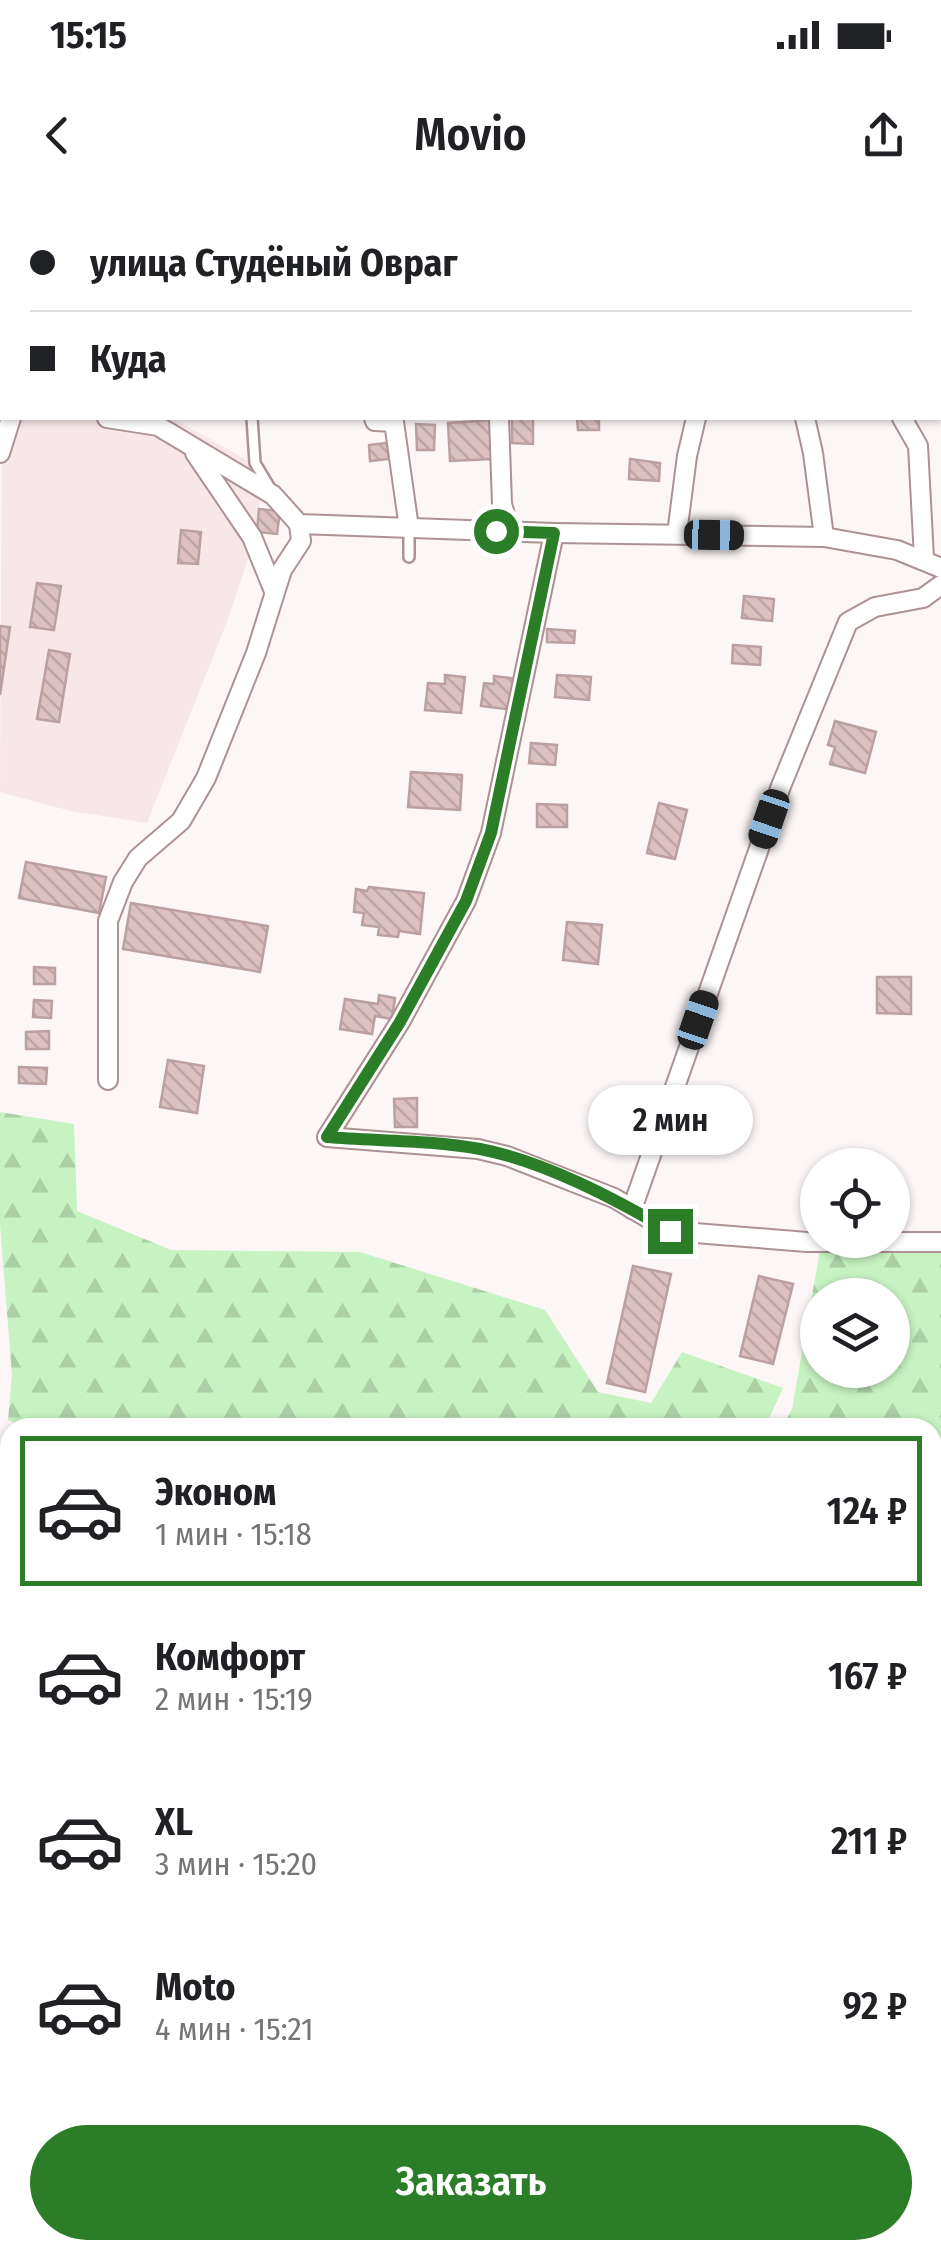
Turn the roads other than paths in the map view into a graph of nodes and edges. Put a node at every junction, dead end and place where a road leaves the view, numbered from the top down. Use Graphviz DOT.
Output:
graph roads {
  1 [pos="10,420"];
  2 [pos="120,420"];
  3 [pos="252,420"];
  4 [pos="375,420"];
  5 [pos="500,420"];
  6 [pos="696,420"];
  7 [pos="806,420"];
  8 [pos="903,420"];
  9 [pos="192,448"];
  10 [pos="0,453"];
  11 [pos="273,495"];
  12 [pos="299,524"];
  13 [pos="409,528"];
  14 [pos="510,531"];
  15 [pos="554,533"];
  16 [pos="677,534"];
  17 [pos="824,537"];
  18 [pos="409,557"];
  19 [pos="924,558"];
  20 [pos="941,568"];
  21 [pos="941,586"];
  22 [pos="274,591"];
  23 [pos="108,1080"];
  24 [pos="632,1208"];
  25 [pos="941,1242"];
  1 -- 10 [label="street"];
  2 -- 9 [label="street"];
  3 -- 11 [label="lane"];
  4 -- 13 [label="street"];
  5 -- 14 [label="street"];
  6 -- 16 [label="street"];
  7 -- 17 [label="street"];
  8 -- 19 [label="street"];
  9 -- 11 [label="street"];
  9 -- 22 [label="street"];
  11 -- 12 [label="street"];
  12 -- 13 [label="street"];
  12 -- 22 [label="street"];
  13 -- 14 [label="street"];
  13 -- 18 [label="lane"];
  14 -- 15 [label="street"];
  15 -- 16 [label="street"];
  15 -- 24 [label="street"];
  16 -- 17 [label="street"];
  17 -- 19 [label="street"];
  19 -- 20 [label="street"];
  21 -- 24 [label="street"];
  22 -- 23 [label="street"];
  24 -- 25 [label="street"];
}
